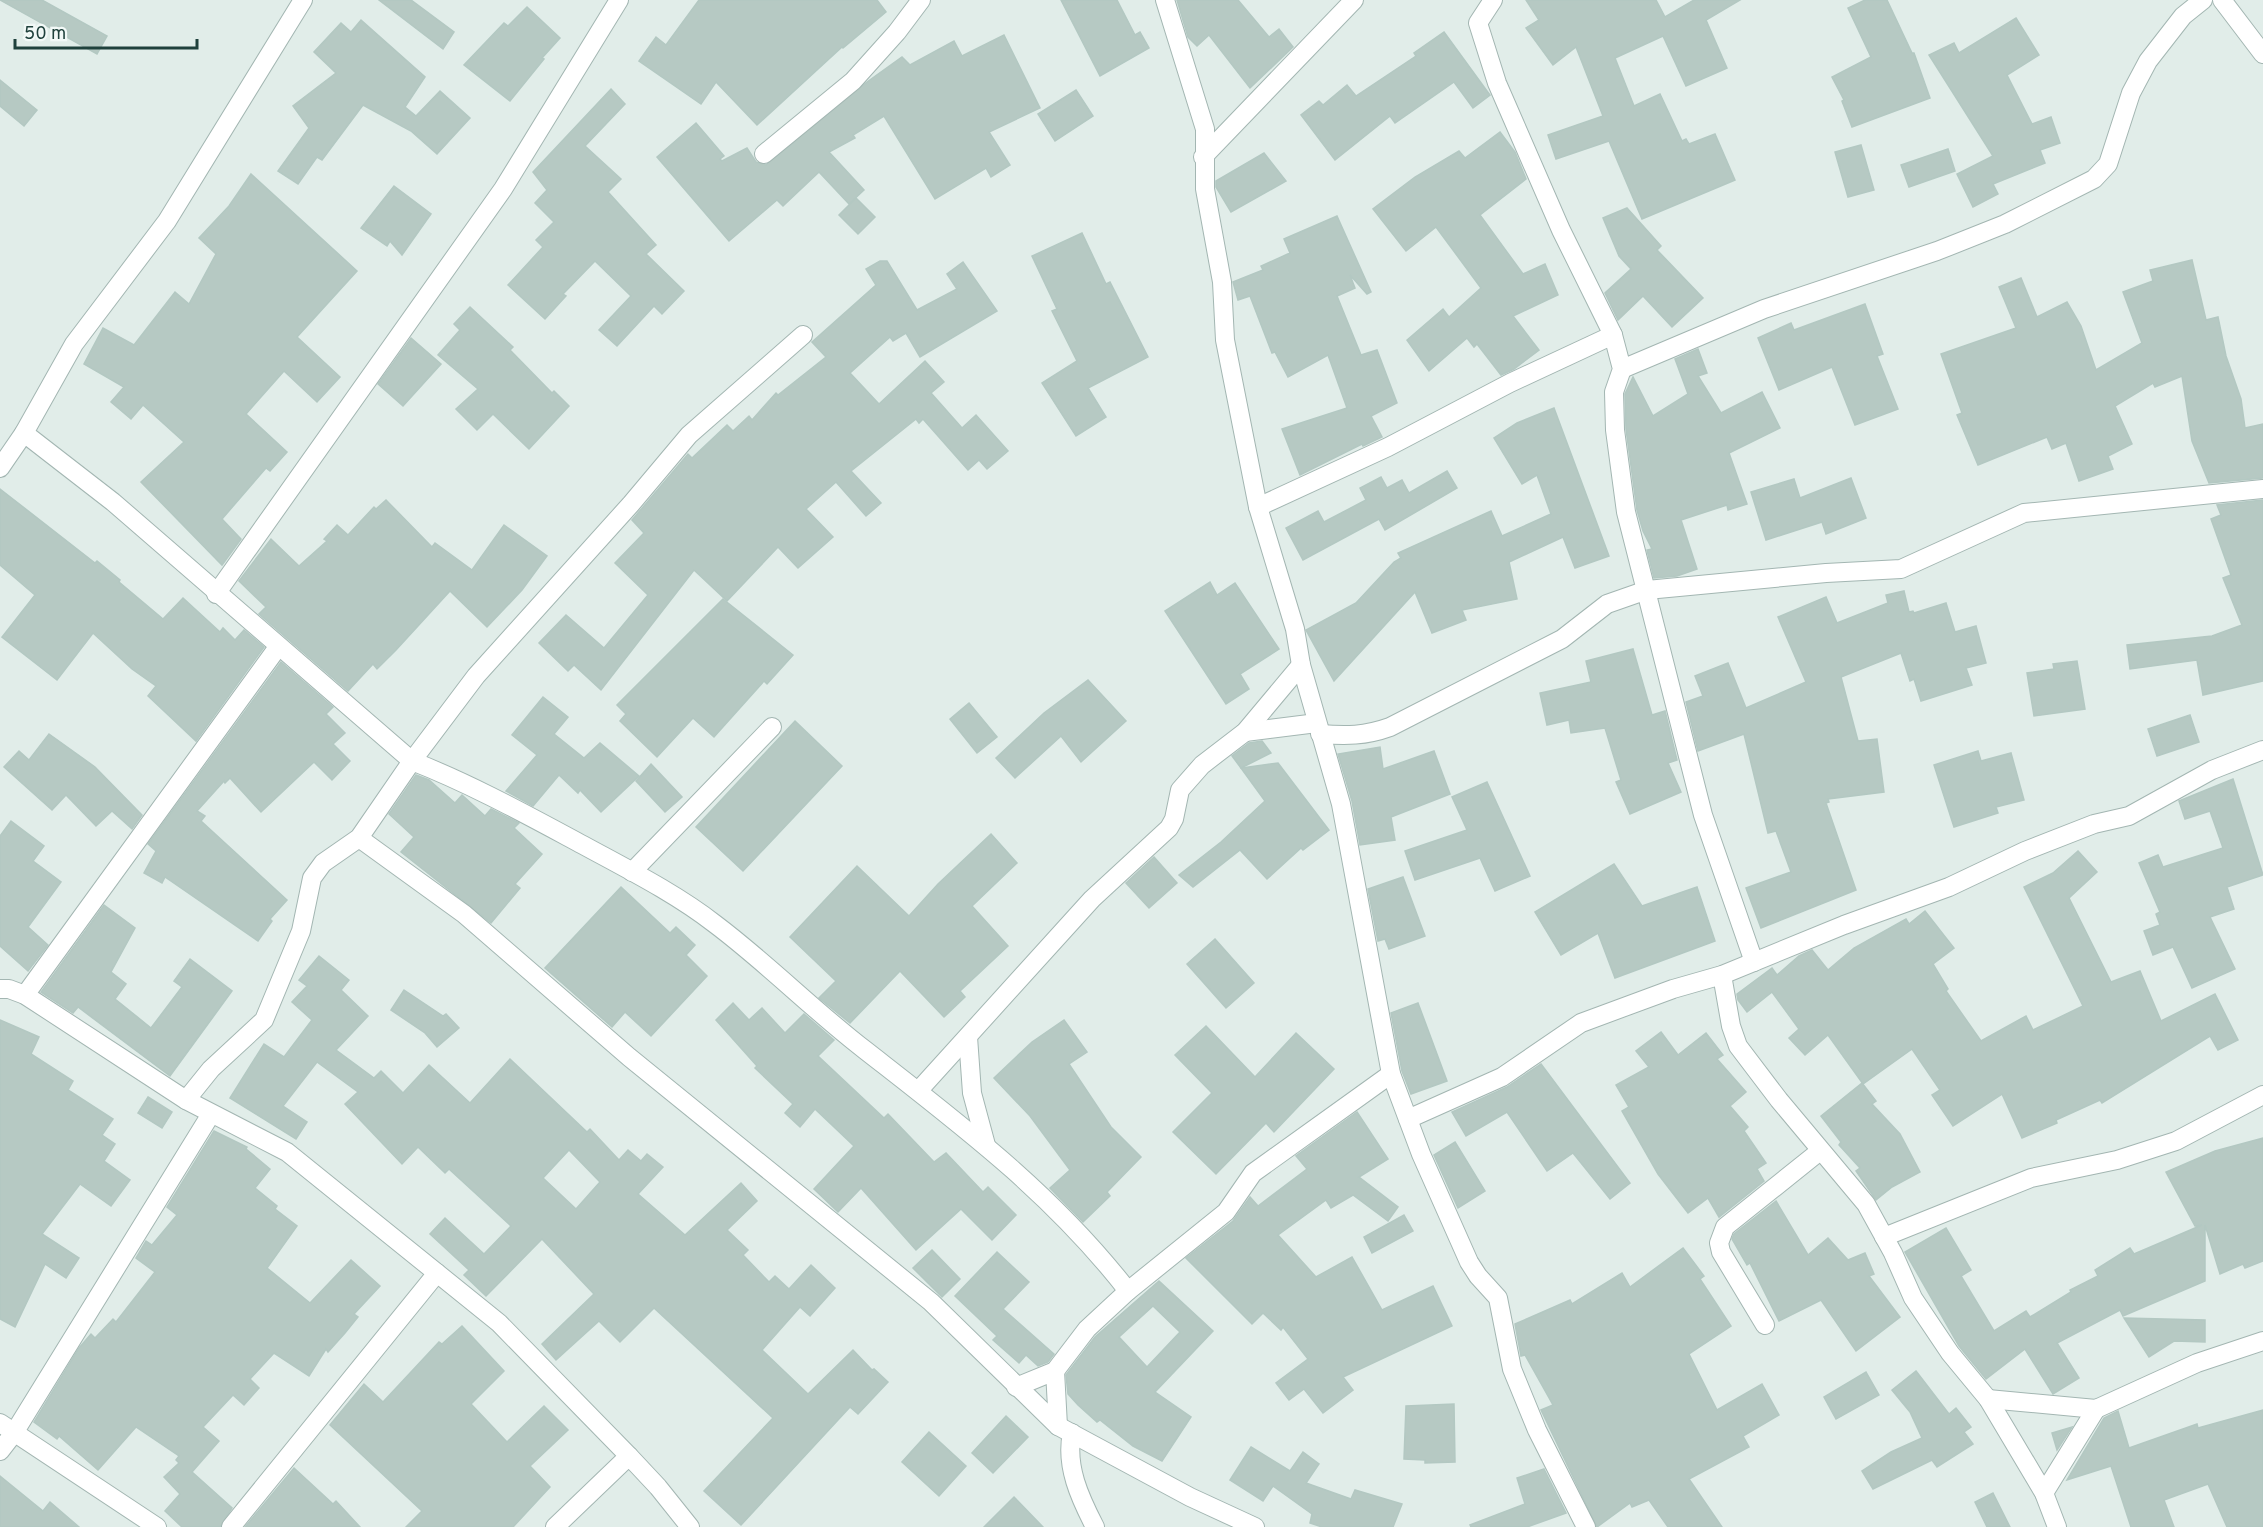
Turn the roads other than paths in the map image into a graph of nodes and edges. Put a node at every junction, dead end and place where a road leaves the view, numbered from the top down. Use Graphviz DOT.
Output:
graph roads {
  1 [pos="303,0"];
  2 [pos="620,0"];
  3 [pos="921,0"];
  4 [pos="1165,0"];
  5 [pos="1354,0"];
  6 [pos="1493,0"];
  7 [pos="2203,0"];
  8 [pos="2222,0"];
  9 [pos="2263,54"];
  10 [pos="764,154"];
  11 [pos="1203,157"];
  12 [pos="803,335"];
  13 [pos="1613,335"];
  14 [pos="1622,369"];
  15 [pos="24,434"];
  16 [pos="0,468"];
  17 [pos="2263,489"];
  18 [pos="1258,507"];
  19 [pos="1647,590"];
  20 [pos="216,594"];
  21 [pos="278,647"];
  22 [pos="1301,665"];
  23 [pos="772,727"];
  24 [pos="1319,728"];
  25 [pos="1245,732"];
  26 [pos="2263,750"];
  27 [pos="412,761"];
  28 [pos="359,838"];
  29 [pos="632,872"];
  30 [pos="1754,962"];
  31 [pos="1722,975"];
  32 [pos="0,989"];
  33 [pos="25,995"];
  34 [pos="968,1037"];
  35 [pos="1391,1074"];
  36 [pos="919,1090"];
  37 [pos="2263,1095"];
  38 [pos="186,1100"];
  39 [pos="211,1114"];
  40 [pos="1408,1119"];
  41 [pos="986,1145"];
  42 [pos="1820,1151"];
  43 [pos="1884,1237"];
  44 [pos="438,1273"];
  45 [pos="1128,1291"];
  46 [pos="1765,1326"];
  47 [pos="2263,1341"];
  48 [pos="1055,1371"];
  49 [pos="1016,1387"];
  50 [pos="1988,1399"];
  51 [pos="2096,1409"];
  52 [pos="7,1428"];
  53 [pos="1065,1429"];
  54 [pos="0,1451"];
  55 [pos="629,1456"];
  56 [pos="2044,1493"];
  57 [pos="2051,1523"];
  58 [pos="157,1527"];
  59 [pos="231,1527"];
  60 [pos="555,1527"];
  61 [pos="690,1527"];
  62 [pos="1095,1527"];
  63 [pos="1255,1527"];
  64 [pos="1586,1527"];
  1 -- 15 [label="street"];
  2 -- 20 [label="street"];
  3 -- 10 [label="street"];
  4 -- 11 [label="street"];
  5 -- 11 [label="street"];
  6 -- 13 [label="street"];
  7 -- 14 [label="street"];
  8 -- 9 [label="street"];
  11 -- 18 [label="street"];
  12 -- 27 [label="street"];
  13 -- 14 [label="street"];
  13 -- 18 [label="street"];
  14 -- 19 [label="street"];
  15 -- 16 [label="street"];
  15 -- 20 [label="street"];
  17 -- 19 [label="street"];
  18 -- 22 [label="street"];
  19 -- 24 [label="street"];
  19 -- 30 [label="street"];
  20 -- 21 [label="street"];
  21 -- 27 [label="street"];
  21 -- 33 [label="street"];
  22 -- 24 [label="street"];
  22 -- 25 [label="street"];
  23 -- 29 [label="street"];
  24 -- 25 [label="street"];
  24 -- 35 [label="street"];
  25 -- 34 [label="street"];
  26 -- 30 [label="street"];
  27 -- 28 [label="street"];
  27 -- 29 [label="street"];
  28 -- 38 [label="street"];
  28 -- 49 [label="street"];
  29 -- 36 [label="street"];
  30 -- 31 [label="street"];
  31 -- 40 [label="street"];
  31 -- 42 [label="street"];
  32 -- 33 [label="street"];
  33 -- 38 [label="street"];
  34 -- 36 [label="street"];
  34 -- 41 [label="street"];
  35 -- 40 [label="street"];
  35 -- 45 [label="street"];
  36 -- 41 [label="street"];
  37 -- 43 [label="street"];
  38 -- 39 [label="street"];
  39 -- 44 [label="street"];
  39 -- 52 [label="street"];
  40 -- 64 [label="street"];
  41 -- 45 [label="street"];
  42 -- 43 [label="street"];
  42 -- 46 [label="street"];
  43 -- 50 [label="street"];
  44 -- 55 [label="street"];
  44 -- 59 [label="street"];
  45 -- 48 [label="street"];
  47 -- 51 [label="street"];
  48 -- 49 [label="street"];
  48 -- 53 [label="street"];
  49 -- 53 [label="street"];
  50 -- 51 [label="street"];
  50 -- 56 [label="street"];
  51 -- 56 [label="street"];
  52 -- 54 [label="street"];
  52 -- 58 [label="street"];
  53 -- 62 [label="street"];
  53 -- 63 [label="street"];
  55 -- 60 [label="street"];
  55 -- 61 [label="street"];
  56 -- 57 [label="street"];
}
